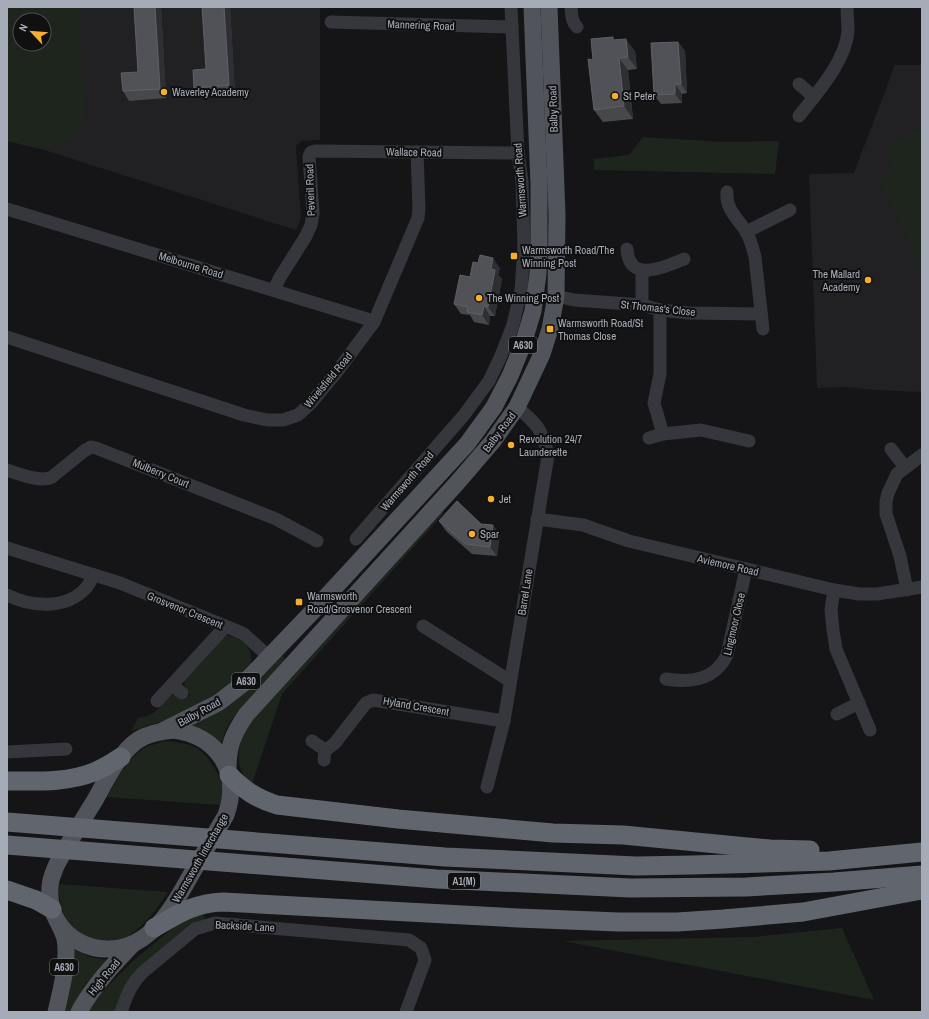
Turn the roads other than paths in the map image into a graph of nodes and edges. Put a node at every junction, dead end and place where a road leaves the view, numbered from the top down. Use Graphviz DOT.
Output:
graph roads {
  1 [pos="511,7"];
  2 [pos="532,7"];
  3 [pos="549,7"];
  4 [pos="571,7"];
  5 [pos="847,7"];
  6 [pos="331,22"];
  7 [pos="512,27"];
  8 [pos="577,27"];
  9 [pos="799,84"];
  10 [pos="814,97"];
  11 [pos="799,116"];
  12 [pos="311,152"];
  13 [pos="417,152"];
  14 [pos="518,153"];
  15 [pos="727,192"];
  16 [pos="7,210"];
  17 [pos="790,210"];
  18 [pos="746,232"];
  19 [pos="627,249"];
  20 [pos="684,259"];
  21 [pos="642,270"];
  22 [pos="274,290"];
  23 [pos="556,296"];
  24 [pos="642,306"];
  25 [pos="660,310"];
  26 [pos="761,314"];
  27 [pos="374,322"];
  28 [pos="763,329"];
  29 [pos="7,337"];
  30 [pos="517,406"];
  31 [pos="663,434"];
  32 [pos="649,438"];
  33 [pos="749,441"];
  34 [pos="891,449"];
  35 [pos="922,455"];
  36 [pos="905,467"];
  37 [pos="7,470"];
  38 [pos="537,519"];
  39 [pos="356,539"];
  40 [pos="317,541"];
  41 [pos="7,548"];
  42 [pos="746,569"];
  43 [pos="94,575"];
  44 [pos="922,587"];
  45 [pos="834,590"];
  46 [pos="907,590"];
  47 [pos="7,595"];
  48 [pos="423,626"];
  49 [pos="225,627"];
  50 [pos="269,656"];
  51 [pos="666,679"];
  52 [pos="510,681"];
  53 [pos="172,684"];
  54 [pos="182,693"];
  55 [pos="157,701"];
  56 [pos="859,703"];
  57 [pos="837,714"];
  58 [pos="504,721"];
  59 [pos="870,730"];
  60 [pos="162,731"];
  61 [pos="312,741"];
  62 [pos="66,749"];
  63 [pos="7,752"];
  64 [pos="121,757"];
  65 [pos="228,772"];
  66 [pos="7,781"];
  67 [pos="487,787"];
  68 [pos="7,822"];
  69 [pos="7,845"];
  70 [pos="922,845"];
  71 [pos="922,852"];
  72 [pos="922,875"];
  73 [pos="7,890"];
  74 [pos="922,890"];
  75 [pos="55,916"];
  76 [pos="154,928"];
  77 [pos="133,944"];
  78 [pos="56,1012"];
  79 [pos="79,1012"];
  80 [pos="121,1012"];
  81 [pos="406,1012"];
  1 -- 7 [label="street, Warmsworth Road"];
  2 -- 50 [label="main road, Balby Road / A630"];
  3 -- 23 [label="main road, Balby Road / A630"];
  4 -- 8 [label="street"];
  5 -- 10 [label="street"];
  6 -- 7 [label="street, Mannering Road"];
  7 -- 14 [label="street, Warmsworth Road"];
  9 -- 10 [label="street"];
  10 -- 11 [label="street"];
  12 -- 13 [label="street, Wallace Road"];
  12 -- 22 [label="street, Peveril Road"];
  13 -- 14 [label="street, Wallace Road"];
  13 -- 27 [label="street, Wivelsfield Road"];
  14 -- 39 [label="street, Warmsworth Road"];
  15 -- 18 [label="street"];
  16 -- 22 [label="street, Melbourne Road"];
  17 -- 18 [label="street"];
  18 -- 26 [label="street"];
  19 -- 21 [label="street"];
  20 -- 21 [label="street"];
  21 -- 24 [label="street"];
  22 -- 27 [label="street, Melbourne Road"];
  23 -- 24 [label="street, St Thomas's Close"];
  23 -- 30 [label="main road, Balby Road / A630"];
  24 -- 25 [label="street, St Thomas's Close"];
  25 -- 26 [label="street, St Thomas's Close"];
  25 -- 31 [label="street"];
  26 -- 28 [label="street"];
  27 -- 29 [label="street, Wivelsfield Road"];
  30 -- 38 [label="street, Barrel Lane"];
  30 -- 65 [label="main road, Balby Road / A630"];
  31 -- 32 [label="street"];
  31 -- 33 [label="street"];
  34 -- 36 [label="street"];
  35 -- 36 [label="street"];
  36 -- 46 [label="street"];
  37 -- 40 [label="street, Mulberry Court"];
  38 -- 42 [label="street, Aviemore Road"];
  38 -- 52 [label="street, Barrel Lane"];
  41 -- 43 [label="street, Grosvenor Crescent"];
  42 -- 45 [label="street, Aviemore Road"];
  42 -- 51 [label="street, Lingmoor Close"];
  43 -- 47 [label="street"];
  43 -- 49 [label="street, Grosvenor Crescent"];
  44 -- 46 [label="street, Aviemore Road"];
  45 -- 46 [label="street, Aviemore Road"];
  45 -- 56 [label="street"];
  48 -- 52 [label="street"];
  49 -- 50 [label="street, Grosvenor Crescent"];
  49 -- 53 [label="street"];
  50 -- 60 [label="main road, Balby Road / A630"];
  52 -- 58 [label="street, Barrel Lane"];
  53 -- 54 [label="street"];
  53 -- 55 [label="street"];
  56 -- 57 [label="street"];
  56 -- 59 [label="street"];
  58 -- 61 [label="street, Hyland Crescent"];
  58 -- 67 [label="street, Barrel Lane"];
  60 -- 64 [label="main road, Warmsworth Interchange"];
  60 -- 65 [label="main road, Warmsworth Interchange"];
  62 -- 63 [label="street"];
  64 -- 66 [label="highway"];
  64 -- 75 [label="main road, Warmsworth Interchange"];
  65 -- 70 [label="highway"];
  65 -- 76 [label="main road, Warmsworth Interchange"];
  68 -- 71 [label="highway, A1(M)"];
  69 -- 72 [label="highway, A1(M)"];
  73 -- 75 [label="highway"];
  74 -- 76 [label="highway"];
  75 -- 77 [label="main road, Warmsworth Interchange"];
  75 -- 78 [label="main road, A630"];
  76 -- 77 [label="main road, Warmsworth Interchange"];
  77 -- 79 [label="main road, High Road"];
  80 -- 81 [label="street, Backside Lane"];
}
